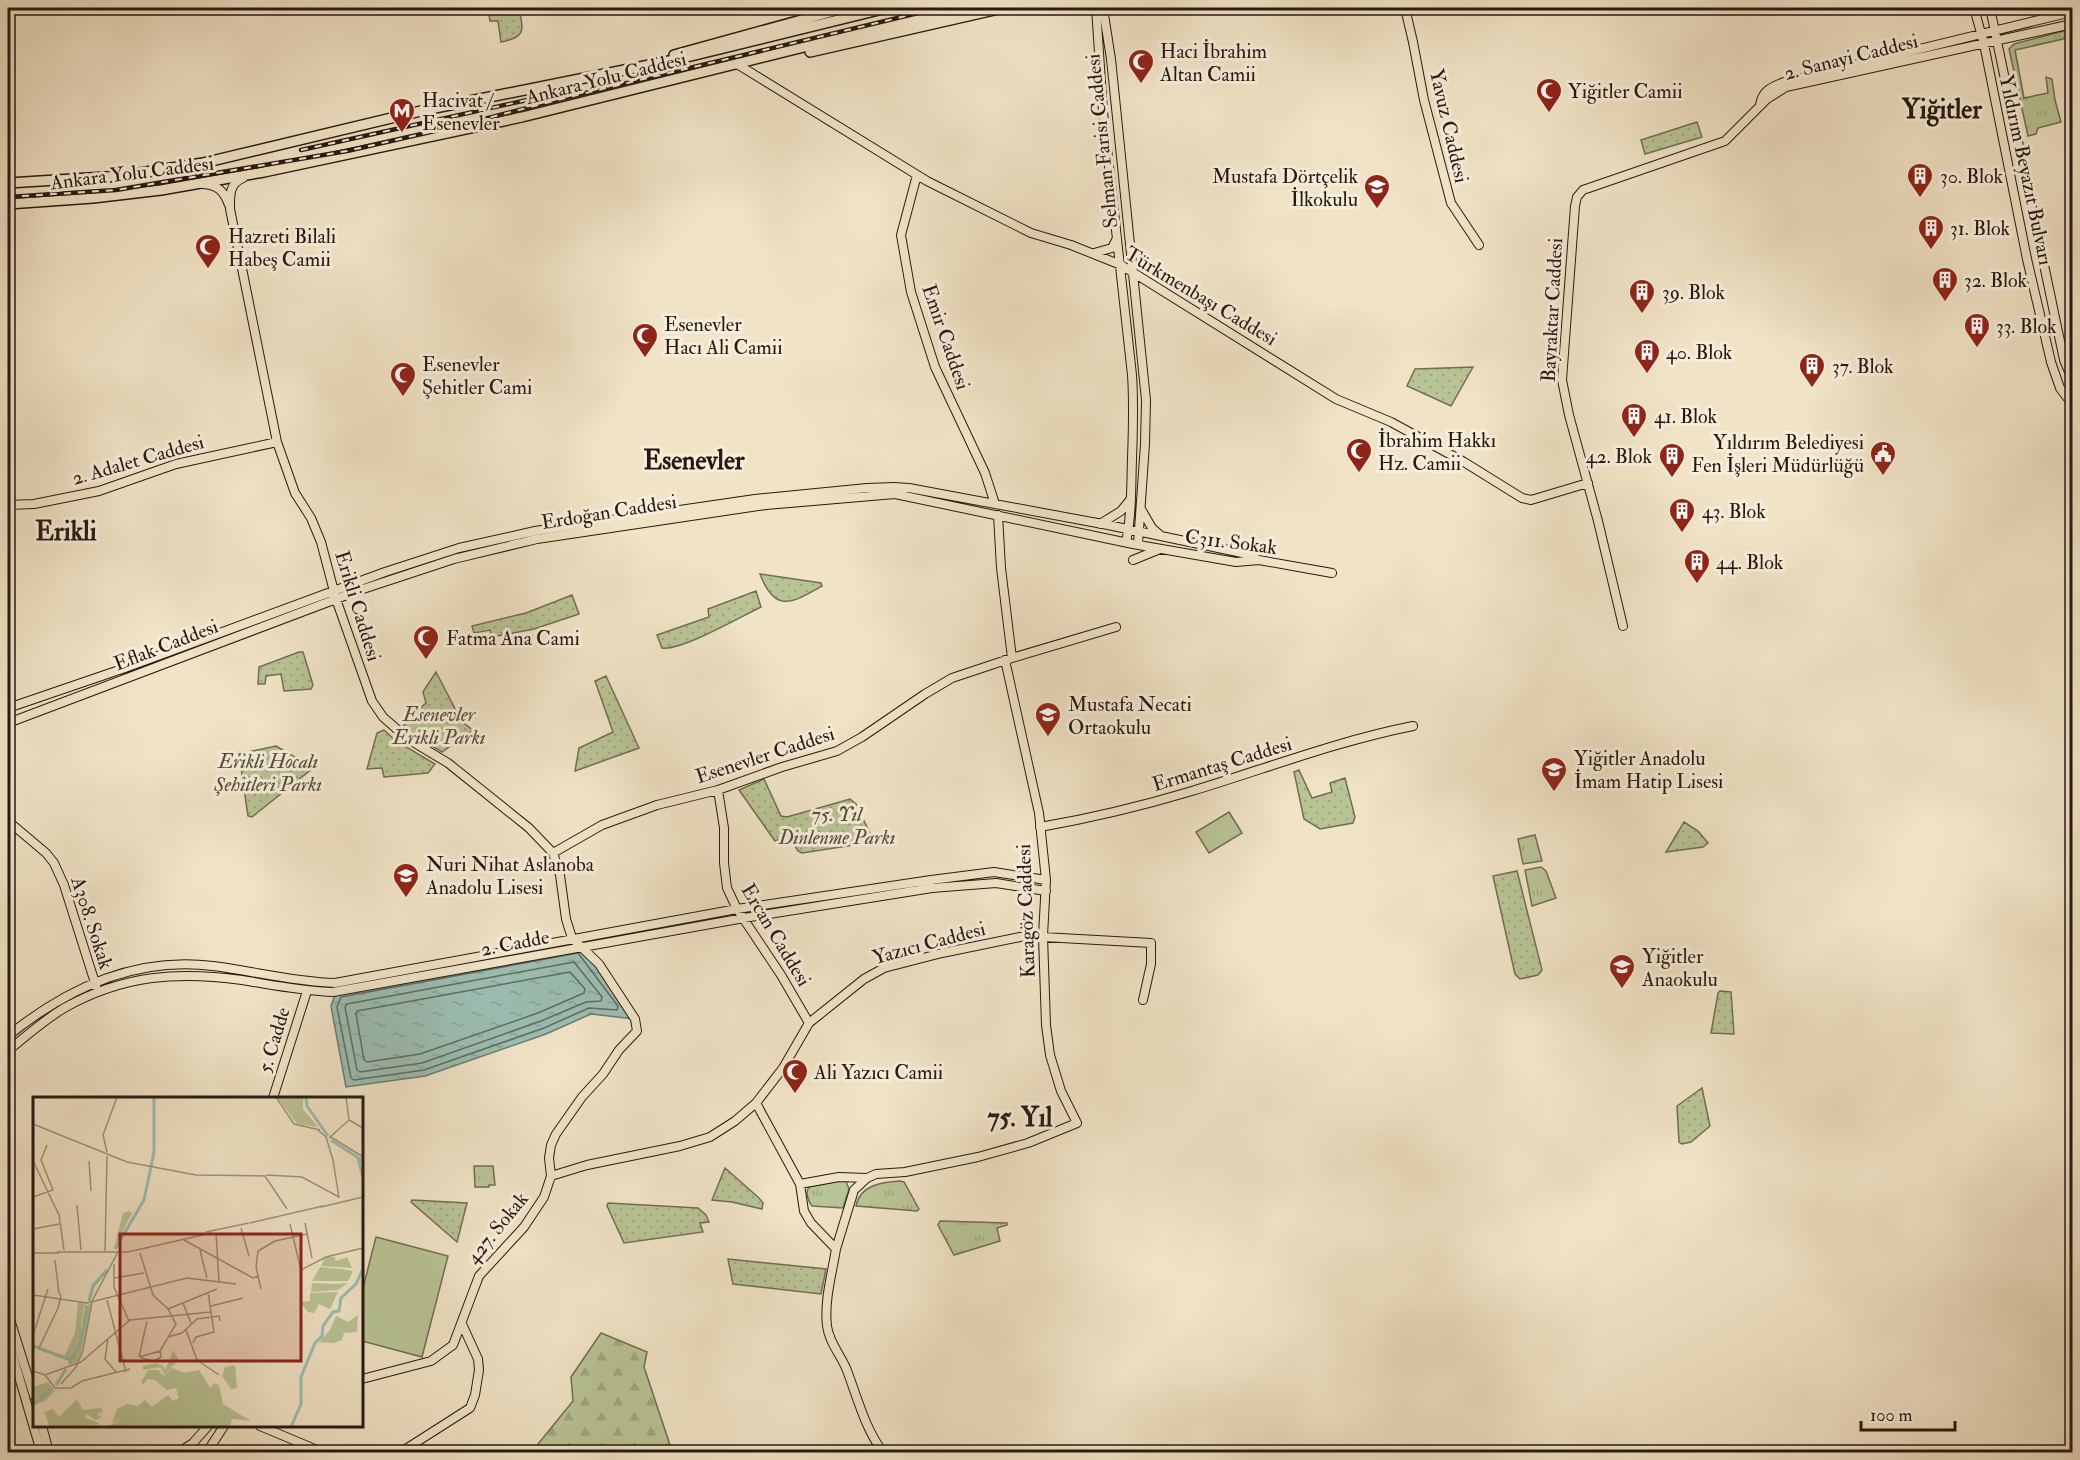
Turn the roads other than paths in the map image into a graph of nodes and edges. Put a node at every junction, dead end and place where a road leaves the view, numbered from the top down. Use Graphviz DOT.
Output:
graph roads {
  1 [pos="845,8"];
  2 [pos="887,8"];
  3 [pos="961,8"];
  4 [pos="1003,8"];
  5 [pos="1096,8"];
  6 [pos="1103,8"];
  7 [pos="1405,8"];
  8 [pos="1974,8"];
  9 [pos="1990,8"];
  10 [pos="2073,12"];
  11 [pos="2073,24"];
  12 [pos="1995,31"];
  13 [pos="1982,34"];
  14 [pos="1998,40"];
  15 [pos="1984,44"];
  16 [pos="754,60"];
  17 [pos="737,64"];
  18 [pos="624,69"];
  19 [pos="1759,107"];
  20 [pos="251,175"];
  21 [pos="917,175"];
  22 [pos="8,183"];
  23 [pos="197,184"];
  24 [pos="8,204"];
  25 [pos="230,209"];
  26 [pos="1118,234"];
  27 [pos="1479,245"];
  28 [pos="1093,253"];
  29 [pos="1121,265"];
  30 [pos="1133,271"];
  31 [pos="2073,379"];
  32 [pos="2073,404"];
  33 [pos="277,442"];
  34 [pos="1588,483"];
  35 [pos="1131,499"];
  36 [pos="995,504"];
  37 [pos="8,505"];
  38 [pos="1141,507"];
  39 [pos="998,515"];
  40 [pos="1104,524"];
  41 [pos="1129,530"];
  42 [pos="1139,532"];
  43 [pos="1161,536"];
  44 [pos="1126,542"];
  45 [pos="1138,544"];
  46 [pos="1160,549"];
  47 [pos="1133,560"];
  48 [pos="1259,560"];
  49 [pos="1332,573"];
  50 [pos="335,595"];
  51 [pos="1623,626"];
  52 [pos="1116,627"];
  53 [pos="1008,659"];
  54 [pos="8,708"];
  55 [pos="8,723"];
  56 [pos="1413,726"];
  57 [pos="718,790"];
  58 [pos="8,821"];
  59 [pos="1040,827"];
  60 [pos="553,853"];
  61 [pos="1046,880"];
  62 [pos="1046,891"];
  63 [pos="737,909"];
  64 [pos="744,918"];
  65 [pos="1042,936"];
  66 [pos="572,938"];
  67 [pos="581,947"];
  68 [pos="94,983"];
  69 [pos="307,992"];
  70 [pos="99,993"];
  71 [pos="1143,1000"];
  72 [pos="809,1023"];
  73 [pos="8,1036"];
  74 [pos="8,1051"];
  75 [pos="273,1097"];
  76 [pos="756,1102"];
  77 [pos="551,1176"];
  78 [pos="867,1178"];
  79 [pos="800,1184"];
  80 [pos="836,1249"];
  81 [pos="8,1312"];
  82 [pos="462,1324"];
  83 [pos="8,1339"];
  84 [pos="21,1368"];
  85 [pos="363,1379"];
  86 [pos="33,1394"];
  87 [pos="33,1418"];
  88 [pos="35,1427"];
  89 [pos="43,1427"];
  90 [pos="206,1427"];
  91 [pos="223,1427"];
  92 [pos="265,1427"];
  93 [pos="41,1452"];
  94 [pos="50,1452"];
  95 [pos="180,1452"];
  96 [pos="193,1452"];
  97 [pos="207,1452"];
  98 [pos="322,1452"];
  99 [pos="401,1452"];
  100 [pos="883,1452"];
  1 -- 18 [label="highway"];
  2 -- 18 [label="highway, Ankara Yolu Caddesi"];
  3 -- 16 [label="highway, Ankara Yolu Caddesi"];
  4 -- 16 [label="highway"];
  5 -- 26 [label="main road, Selman Farisi Caddesi"];
  6 -- 30 [label="main road, Selman Farisi Caddesi"];
  7 -- 27 [label="main road, Yavuz Caddesi"];
  8 -- 13 [label="main road, Yıldırım Beyazıt Bulvarı"];
  9 -- 12 [label="main road, Yıldırım Beyazıt Bulvarı"];
  10 -- 12 [label="main road, 2. Sanayi Caddesi"];
  11 -- 14 [label="main road, 2. Sanayi Caddesi"];
  12 -- 13 [label="main road, 2. Sanayi Caddesi"];
  12 -- 14 [label="main road, Yıldırım Beyazıt Bulvarı"];
  13 -- 15 [label="main road, Yıldırım Beyazıt Bulvarı"];
  13 -- 19 [label="main road, 2. Sanayi Caddesi"];
  14 -- 15 [label="main road, 2. Sanayi Caddesi"];
  14 -- 31 [label="main road, Yıldırım Beyazıt Bulvarı"];
  15 -- 19 [label="main road, 2. Sanayi Caddesi"];
  15 -- 32 [label="main road, Yıldırım Beyazıt Bulvarı"];
  16 -- 17 [label="highway, Ankara Yolu Caddesi"];
  17 -- 20 [label="highway, Ankara Yolu Caddesi"];
  17 -- 21 [label="main road, Türkmenbaşı Caddesi"];
  18 -- 22 [label="highway, Ankara Yolu Caddesi"];
  19 -- 34 [label="main road, Bayraktar Caddesi"];
  20 -- 23 [label="highway, Ankara Yolu Caddesi"];
  20 -- 25 [label="main road"];
  21 -- 28 [label="main road, Türkmenbaşı Caddesi"];
  21 -- 36 [label="main road, Emir Caddesi"];
  23 -- 24 [label="highway, Ankara Yolu Caddesi"];
  23 -- 25 [label="main road"];
  25 -- 33 [label="main road, Erikli Caddesi"];
  26 -- 28 [label="main road"];
  26 -- 29 [label="main road, Selman Farisi Caddesi"];
  28 -- 29 [label="main road, Türkmenbaşı Caddesi"];
  29 -- 30 [label="main road, Türkmenbaşı Caddesi"];
  29 -- 35 [label="main road, Selman Farisi Caddesi"];
  30 -- 34 [label="main road, Türkmenbaşı Caddesi"];
  30 -- 38 [label="main road, Selman Farisi Caddesi"];
  33 -- 37 [label="main road, 2. Adalet Caddesi"];
  33 -- 50 [label="main road, Erikli Caddesi"];
  34 -- 51 [label="main road, Bayraktar Caddesi"];
  35 -- 40 [label="main road"];
  35 -- 41 [label="main road, Selman Farisi Caddesi"];
  36 -- 40 [label="main road, Erdoğan Caddesi"];
  36 -- 50 [label="main road, Erdoğan Caddesi"];
  38 -- 42 [label="main road, Selman Farisi Caddesi"];
  38 -- 43 [label="main road"];
  39 -- 44 [label="main road, C311. Sokak"];
  39 -- 50 [label="main road, Erdoğan Caddesi"];
  39 -- 53 [label="main road"];
  40 -- 41 [label="main road, Erdoğan Caddesi"];
  41 -- 42 [label="main road, Erdoğan Caddesi"];
  41 -- 44 [label="main road, Selman Farisi Caddesi"];
  42 -- 43 [label="main road, Erdoğan Caddesi"];
  42 -- 45 [label="main road, Selman Farisi Caddesi"];
  43 -- 48 [label="main road, Erdoğan Caddesi"];
  44 -- 45 [label="main road, C311. Sokak"];
  45 -- 46 [label="main road, C311. Sokak"];
  46 -- 47 [label="main road"];
  46 -- 48 [label="main road, C311. Sokak"];
  48 -- 49 [label="main road, C311. Sokak"];
  50 -- 54 [label="main road, Eflak Caddesi"];
  50 -- 55 [label="main road, Eflak Caddesi"];
  50 -- 60 [label="main road, Erikli Caddesi"];
  52 -- 53 [label="main road, Esenevler Caddesi"];
  53 -- 57 [label="main road, Esenevler Caddesi"];
  53 -- 59 [label="main road, Karagöz Caddesi"];
  56 -- 59 [label="main road, Ermantaş Caddesi"];
  57 -- 60 [label="main road, Esenevler Caddesi"];
  57 -- 63 [label="main road, Ercan Caddesi"];
  58 -- 68 [label="main road, A308. Sokak"];
  59 -- 61 [label="main road, Karagöz Caddesi"];
  60 -- 66 [label="main road, Erikli Caddesi"];
  61 -- 62 [label="main road, Karagöz Caddesi"];
  61 -- 63 [label="main road, 2. Cadde"];
  62 -- 64 [label="main road, 2. Cadde"];
  62 -- 65 [label="main road, Karagöz Caddesi"];
  63 -- 64 [label="main road, Ercan Caddesi"];
  63 -- 66 [label="main road, 2. Cadde"];
  64 -- 67 [label="main road, 2. Cadde"];
  64 -- 72 [label="main road, Ercan Caddesi"];
  65 -- 71 [label="main road, Yazıcı Caddesi"];
  65 -- 72 [label="main road, Yazıcı Caddesi"];
  65 -- 78 [label="main road, Karagöz Caddesi"];
  66 -- 67 [label="main road, 427. Sokak"];
  66 -- 68 [label="main road, 2. Cadde"];
  67 -- 69 [label="main road, 2. Cadde"];
  67 -- 77 [label="main road, 427. Sokak"];
  68 -- 70 [label="main road, A308. Sokak"];
  68 -- 73 [label="main road, 2. Cadde"];
  69 -- 70 [label="main road, 2. Cadde"];
  69 -- 75 [label="main road, 5. Cadde"];
  70 -- 74 [label="main road, 2. Cadde"];
  72 -- 76 [label="main road, Yazıcı Caddesi"];
  76 -- 77 [label="main road, Yazıcı Caddesi"];
  76 -- 79 [label="main road"];
  77 -- 82 [label="main road, 427. Sokak"];
  78 -- 79 [label="main road"];
  78 -- 80 [label="main road"];
  79 -- 80 [label="main road"];
  80 -- 100 [label="main road"];
  81 -- 84 [label="main road"];
  82 -- 85 [label="main road, 427. Sokak"];
  82 -- 99 [label="main road"];
  83 -- 84 [label="main road"];
  84 -- 86 [label="main road"];
  84 -- 87 [label="main road"];
  88 -- 93 [label="main road"];
  89 -- 94 [label="main road"];
  90 -- 95 [label="main road"];
  91 -- 97 [label="main road"];
  92 -- 98 [label="main road"];
  95 -- 96 [label="main road"];
}
